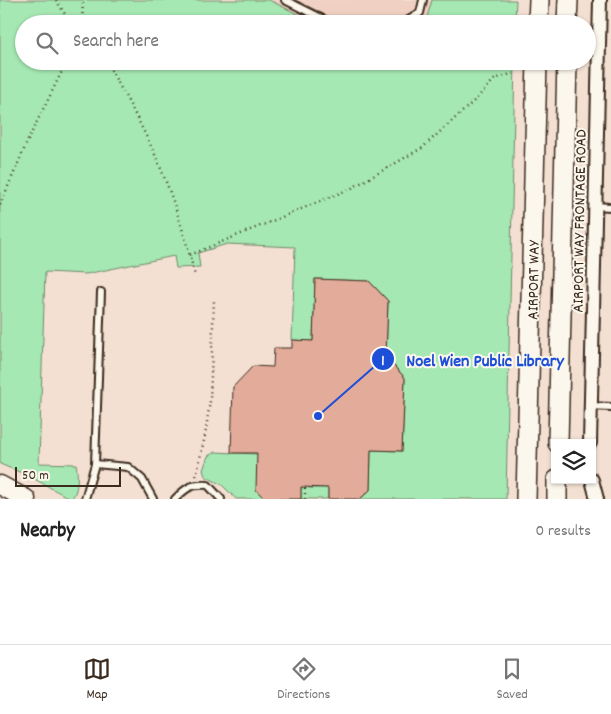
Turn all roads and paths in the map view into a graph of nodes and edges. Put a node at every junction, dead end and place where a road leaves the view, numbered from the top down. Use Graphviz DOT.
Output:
graph roads {
  1 [pos="56,0"];
  2 [pos="83,0"];
  3 [pos="285,0"];
  4 [pos="423,0"];
  5 [pos="539,0"];
  6 [pos="568,0"];
  7 [pos="600,0"];
  8 [pos="66,15"];
  9 [pos="82,15"];
  10 [pos="315,15"];
  11 [pos="417,15"];
  12 [pos="538,15"];
  13 [pos="567,15"];
  14 [pos="63,70"];
  15 [pos="111,70"];
  16 [pos="537,70"];
  17 [pos="567,70"];
  18 [pos="517,72"];
  19 [pos="0,205"];
  20 [pos="594,206"];
  21 [pos="611,207"];
  22 [pos="190,255"];
  23 [pos="195,276"];
  24 [pos="101,292"];
  25 [pos="214,300"];
  26 [pos="590,406"];
  27 [pos="611,407"];
  28 [pos="558,439"];
  29 [pos="590,439"];
  30 [pos="95,464"];
  31 [pos="305,484"];
  32 [pos="557,484"];
  33 [pos="593,484"];
  34 [pos="0,485"];
  35 [pos="194,485"];
  36 [pos="26,499"];
  37 [pos="85,499"];
  38 [pos="153,499"];
  39 [pos="175,499"];
  40 [pos="221,499"];
  41 [pos="305,499"];
  42 [pos="526,499"];
  43 [pos="557,499"];
  44 [pos="597,499"];
  1 -- 8 [label="path"];
  2 -- 9 [label="path"];
  3 -- 10 [label="lane"];
  4 -- 11 [label="lane"];
  5 -- 12 [label="main road"];
  6 -- 13 [label="main road"];
  7 -- 20 [label="street, AIRPORT WAY FRONTAGE ROAD"];
  14 -- 19 [label="path"];
  15 -- 22 [label="path"];
  16 -- 42 [label="main road, AIRPORT WAY"];
  17 -- 28 [label="main road, AIRPORT WAY"];
  18 -- 22 [label="path"];
  20 -- 21 [label="lane"];
  20 -- 26 [label="street, AIRPORT WAY FRONTAGE ROAD"];
  22 -- 23 [label="path"];
  24 -- 30 [label="lane"];
  25 -- 35 [label="path"];
  26 -- 27 [label="lane"];
  26 -- 29 [label="street, AIRPORT WAY FRONTAGE ROAD"];
  30 -- 37 [label="lane"];
  30 -- 38 [label="lane"];
  31 -- 41 [label="path"];
  32 -- 43 [label="main road"];
  33 -- 44 [label="street"];
  34 -- 36 [label="main road"];
  35 -- 39 [label="lane"];
  35 -- 40 [label="lane"];
}
